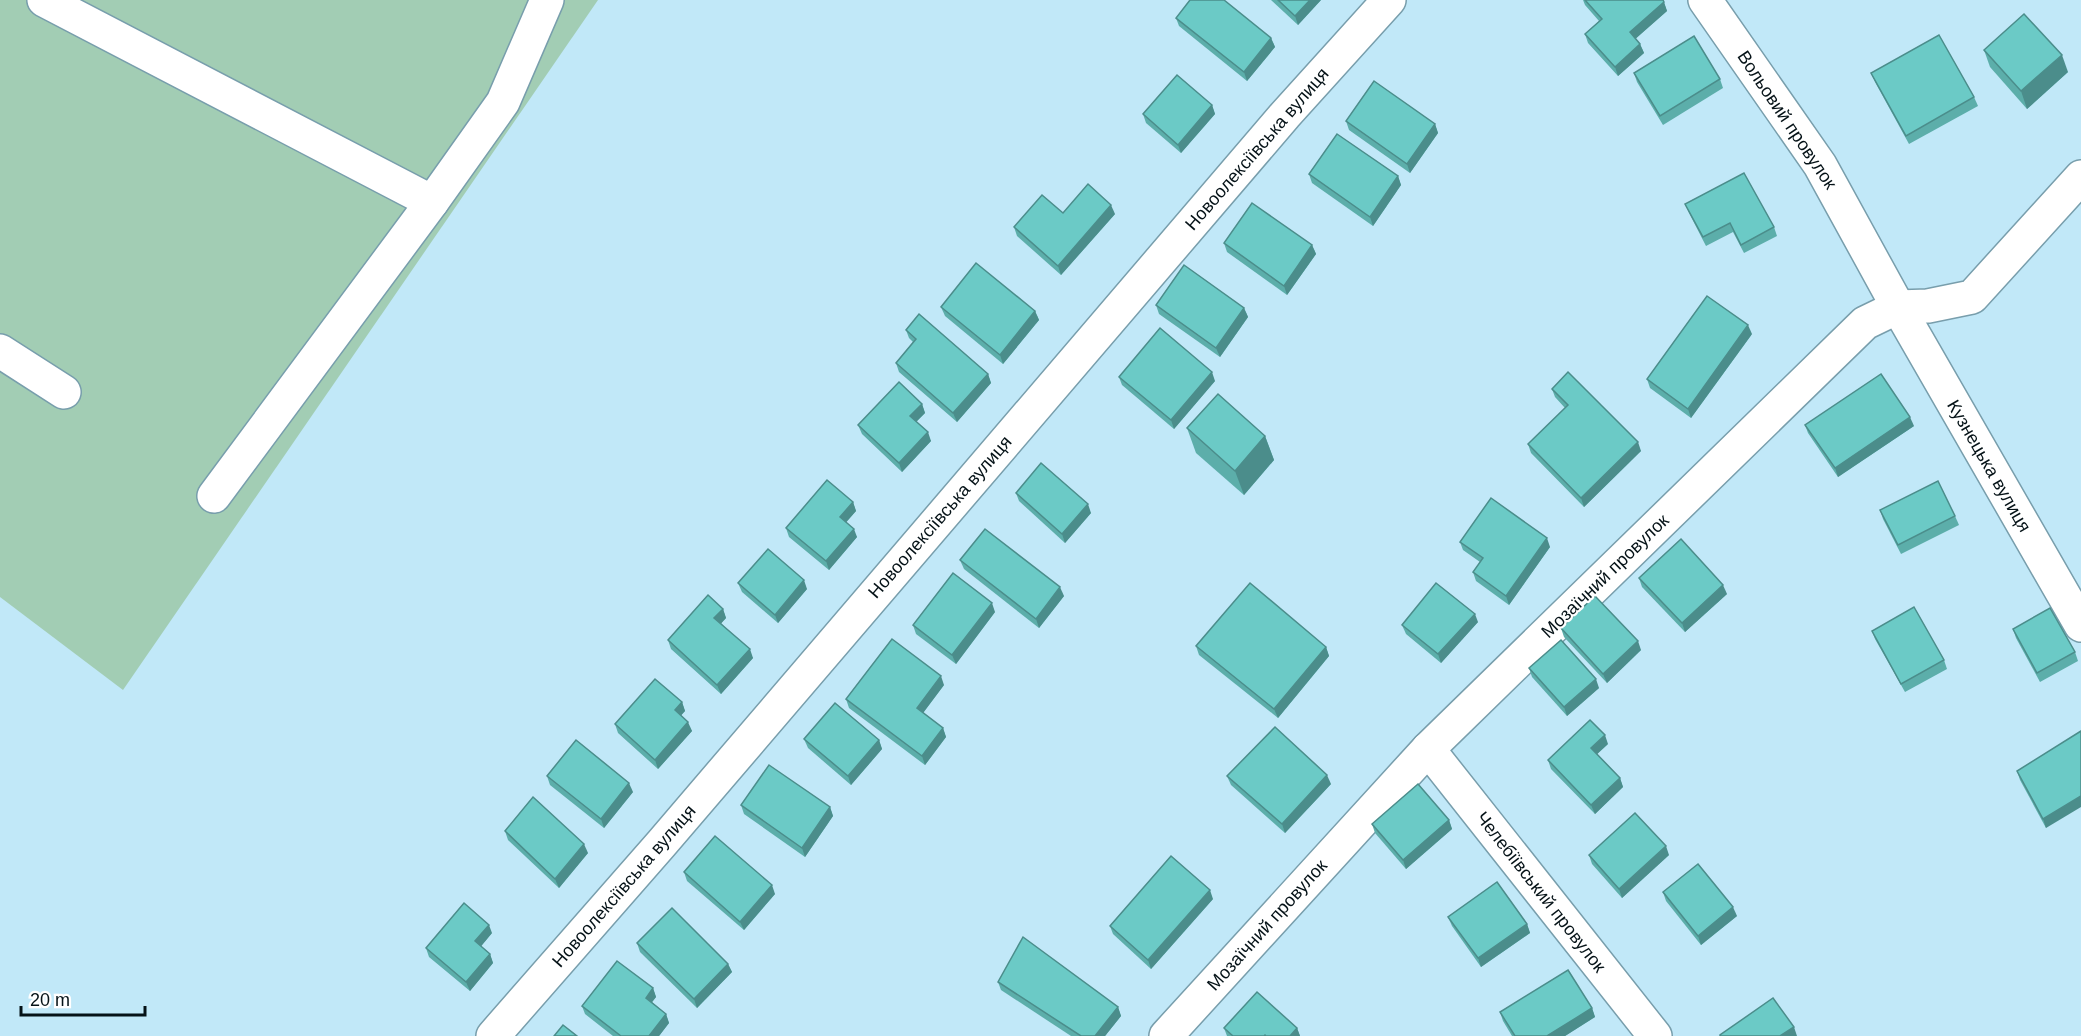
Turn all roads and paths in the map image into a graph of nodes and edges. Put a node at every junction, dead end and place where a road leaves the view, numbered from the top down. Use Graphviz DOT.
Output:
graph roads {
  1 [pos="44,0"];
  2 [pos="547,0"];
  3 [pos="1389,0"];
  4 [pos="1705,0"];
  5 [pos="2081,177"];
  6 [pos="432,202"];
  7 [pos="1898,307"];
  8 [pos="0,351"];
  9 [pos="64,392"];
  10 [pos="214,496"];
  11 [pos="2081,625"];
  12 [pos="1428,749"];
  13 [pos="493,1036"];
  14 [pos="1166,1036"];
  15 [pos="1655,1036"];
  1 -- 6 [label="street"];
  2 -- 6 [label="street"];
  3 -- 13 [label="street, Новоолексіївська вулиця"];
  4 -- 7 [label="street, Вольовий провулок"];
  5 -- 7 [label="street, Мозаїчний провулок"];
  6 -- 10 [label="street"];
  7 -- 11 [label="street, Кузнецька вулиця"];
  7 -- 12 [label="street, Мозаїчний провулок"];
  8 -- 9 [label="street"];
  12 -- 14 [label="street, Мозаїчний провулок"];
  12 -- 15 [label="street, Челебіївський провулок"];
}
